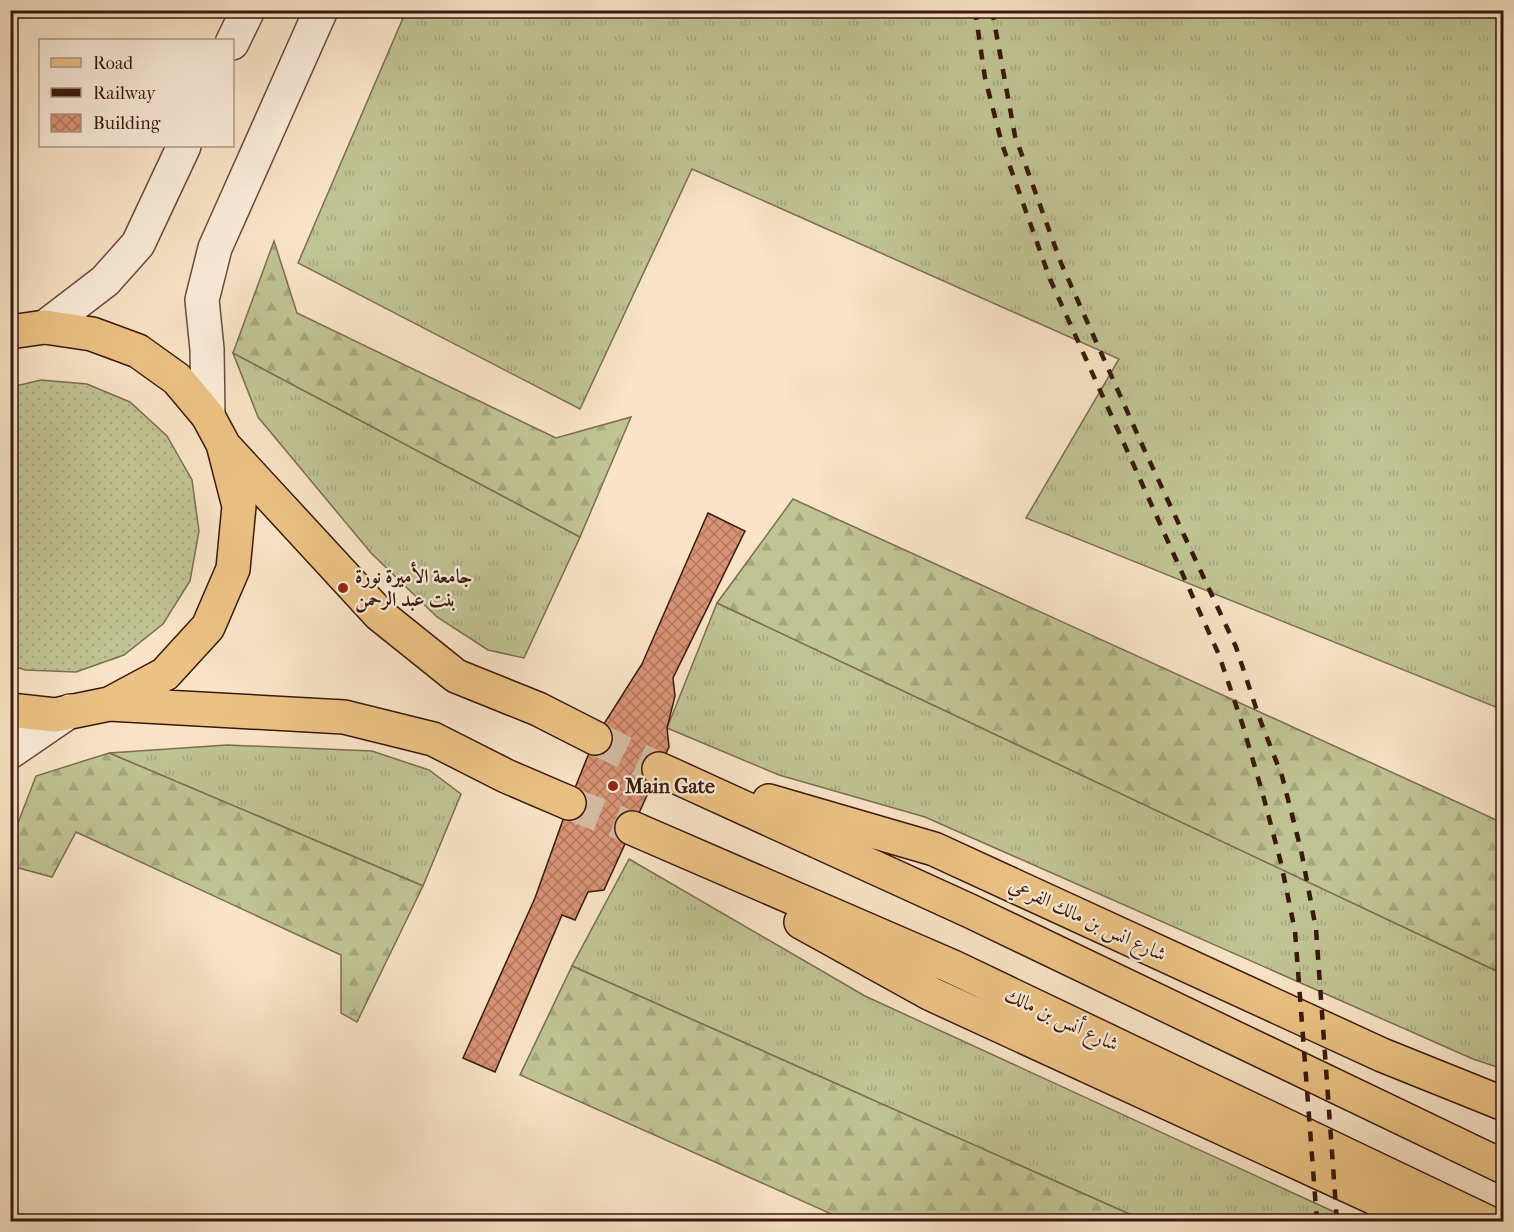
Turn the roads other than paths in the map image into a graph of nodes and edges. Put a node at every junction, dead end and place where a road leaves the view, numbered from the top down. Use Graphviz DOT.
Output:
graph roads {
  1 [pos="248,10"];
  2 [pos="321,10"];
  3 [pos="234,39"];
  4 [pos="184,147"];
  5 [pos="45,327"];
  6 [pos="10,332"];
  7 [pos="215,430"];
  8 [pos="109,704"];
  9 [pos="10,710"];
  10 [pos="70,711"];
  11 [pos="595,738"];
  12 [pos="10,752"];
  13 [pos="569,803"];
  14 [pos="1503,1104"];
  15 [pos="1503,1167"];
  16 [pos="1427,1221"];
  17 [pos="1487,1221"];
  1 -- 3 [label="street"];
  2 -- 7 [label="street"];
  4 -- 5 [label="street"];
  5 -- 6 [label="main road"];
  5 -- 7 [label="main road"];
  7 -- 8 [label="main road"];
  7 -- 11 [label="main road"];
  8 -- 10 [label="main road"];
  8 -- 13 [label="main road"];
  9 -- 10 [label="main road"];
  10 -- 12 [label="street"];
  14 -- 15 [label="main road, شارع انس بن مالك الفرعي"];
  16 -- 17 [label="main road, شارع أنس بن مالك"];
}
